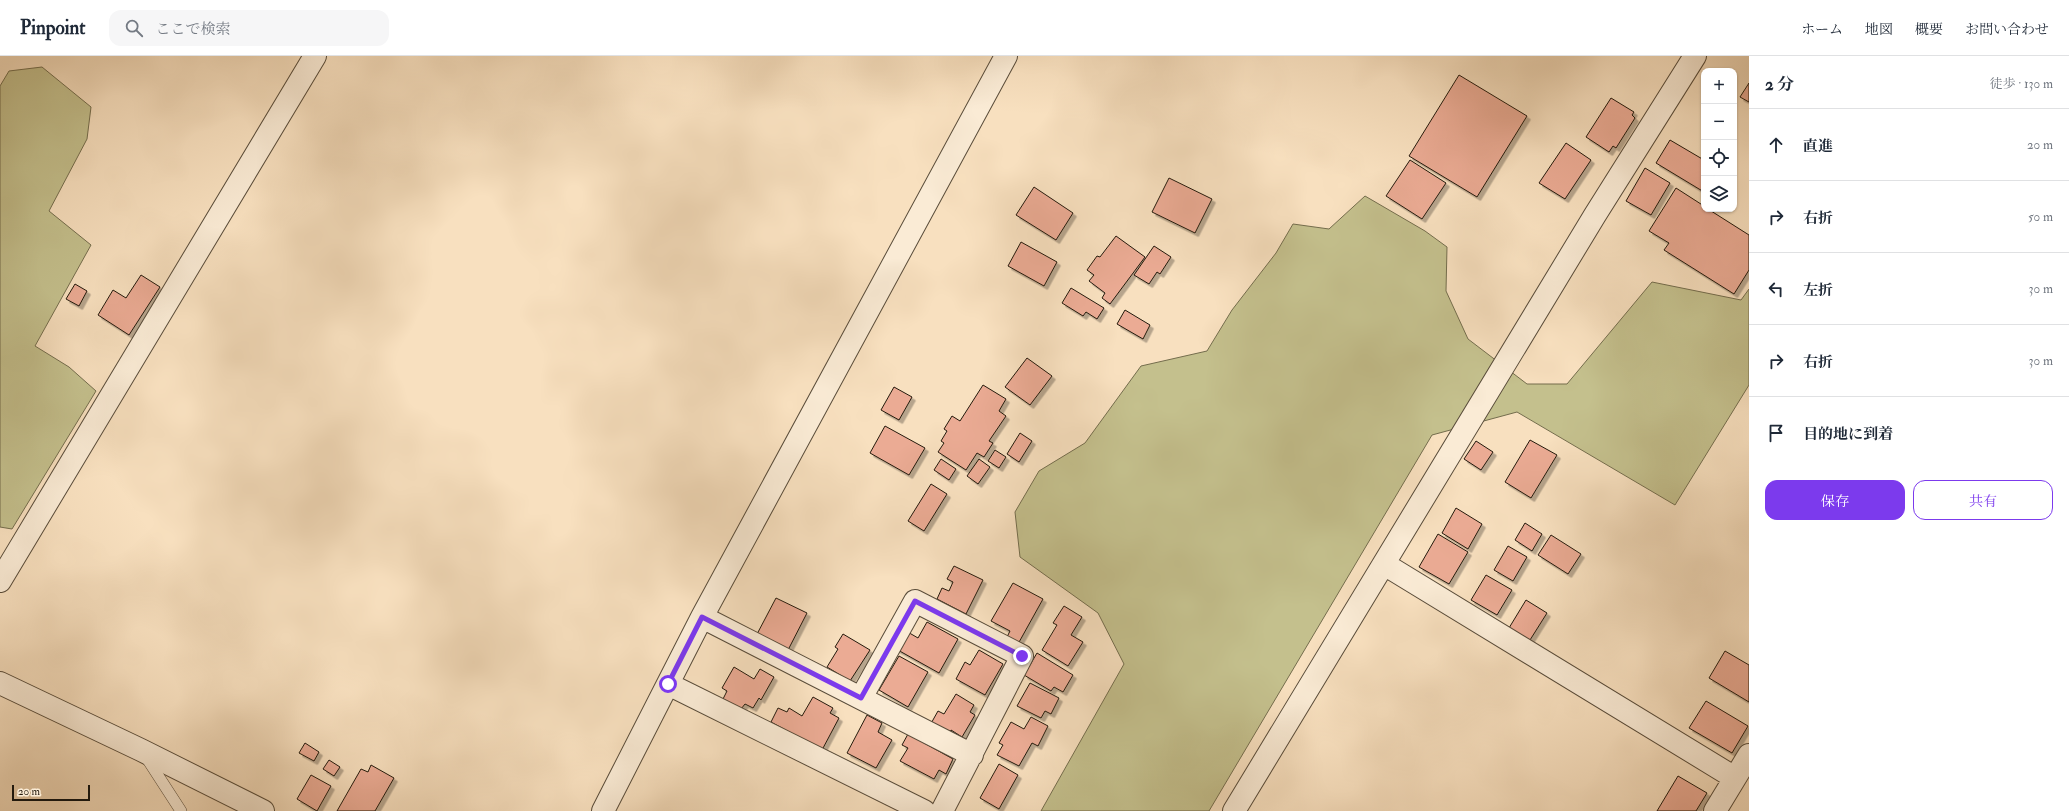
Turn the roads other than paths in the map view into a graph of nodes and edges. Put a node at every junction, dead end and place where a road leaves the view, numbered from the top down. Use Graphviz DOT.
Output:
graph roads {
  1 [pos="315,56"];
  2 [pos="1006,56"];
  3 [pos="1695,56"];
  4 [pos="1384,564"];
  5 [pos="0,581"];
  6 [pos="702,617"];
  7 [pos="0,683"];
  8 [pos="668,684"];
  9 [pos="861,698"];
  10 [pos="141,750"];
  11 [pos="972,755"];
  12 [pos="1749,756"];
  13 [pos="1736,778"];
  14 [pos="180,811"];
  15 [pos="263,811"];
  16 [pos="602,811"];
  17 [pos="924,811"];
  18 [pos="942,811"];
  19 [pos="1234,811"];
  20 [pos="1715,811"];
  1 -- 5 [label="street"];
  2 -- 6 [label="street"];
  3 -- 4 [label="street"];
  4 -- 13 [label="street"];
  4 -- 19 [label="street"];
  6 -- 8 [label="street"];
  6 -- 9 [label="street"];
  7 -- 10 [label="street"];
  8 -- 16 [label="street"];
  8 -- 17 [label="street"];
  9 -- 11 [label="street"];
  9 -- 11 [label="street"];
  10 -- 14 [label="lane"];
  10 -- 15 [label="street"];
  11 -- 18 [label="street"];
  12 -- 13 [label="street"];
  13 -- 20 [label="street"];
}
